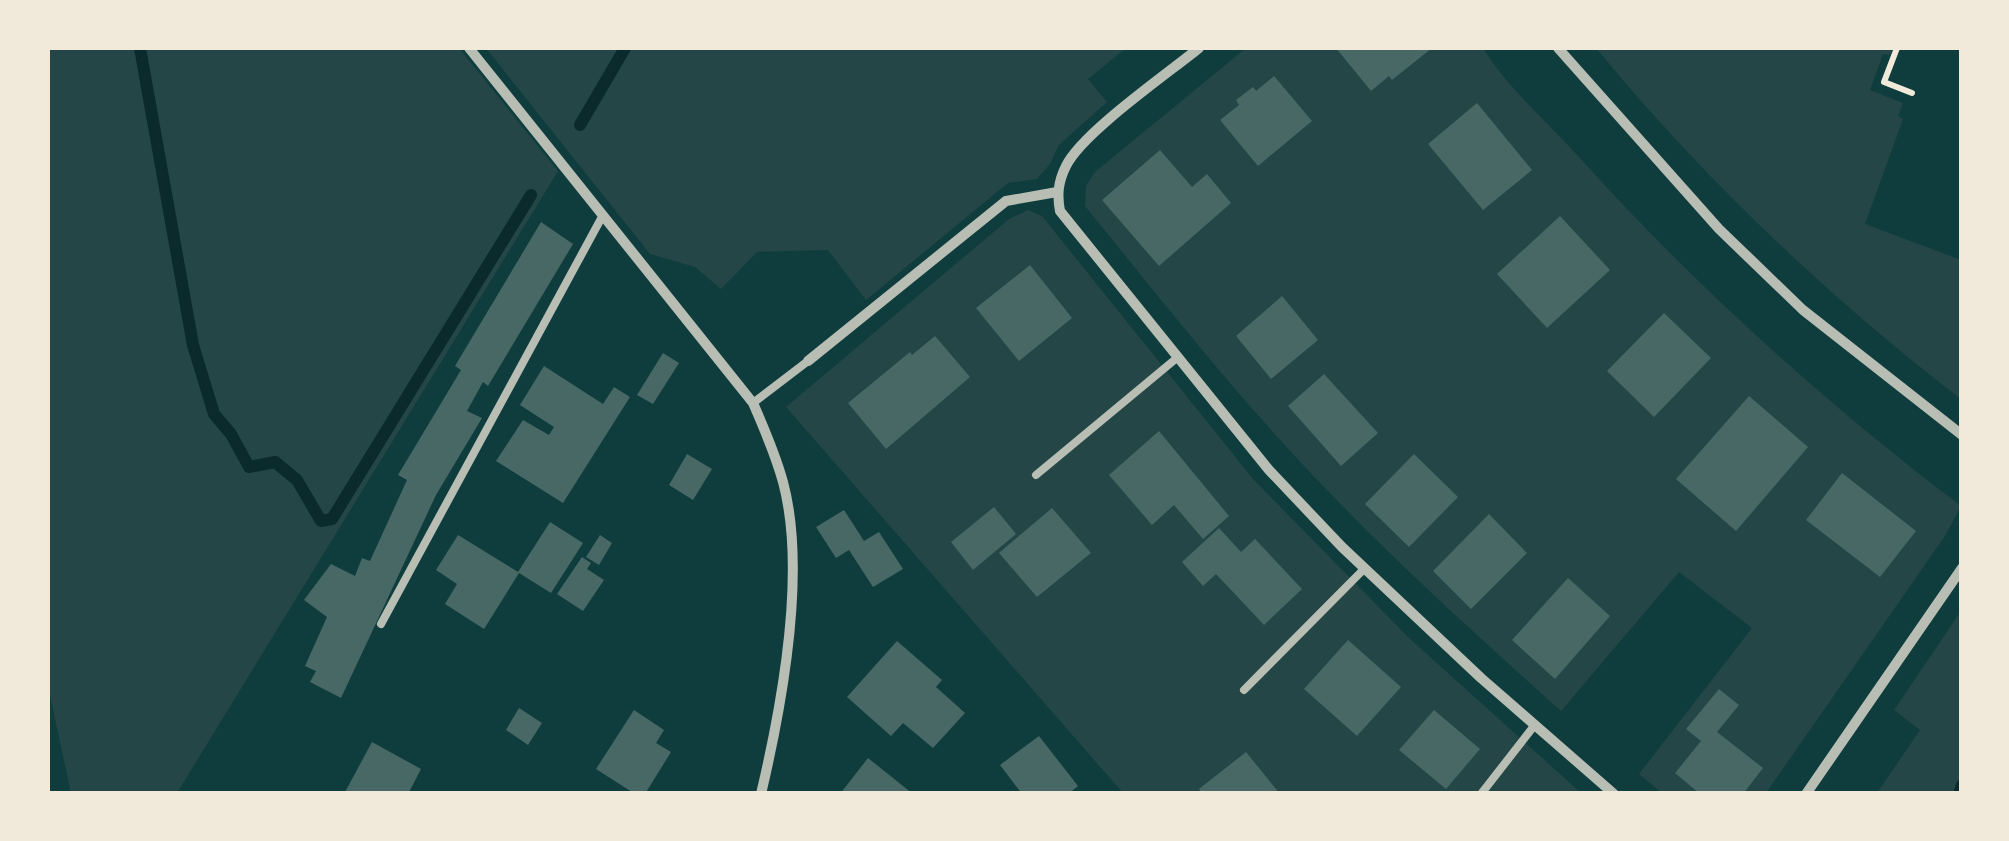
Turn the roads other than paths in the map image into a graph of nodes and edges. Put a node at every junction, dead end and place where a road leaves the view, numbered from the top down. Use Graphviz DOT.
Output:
graph roads {
  1 [pos="469,48"];
  2 [pos="1199,48"];
  3 [pos="1558,48"];
  4 [pos="1056,192"];
  5 [pos="604,216"];
  6 [pos="1178,357"];
  7 [pos="808,362"];
  8 [pos="753,403"];
  9 [pos="1962,435"];
  10 [pos="1036,475"];
  11 [pos="1365,568"];
  12 [pos="1962,568"];
  13 [pos="381,624"];
  14 [pos="1244,690"];
  15 [pos="1534,726"];
  16 [pos="761,794"];
  17 [pos="1481,794"];
  18 [pos="1614,794"];
  19 [pos="1806,794"];
  1 -- 5 [label="street"];
  2 -- 4 [label="street"];
  3 -- 9 [label="street"];
  4 -- 6 [label="street"];
  4 -- 7 [label="street"];
  5 -- 8 [label="street"];
  5 -- 13 [label="lane"];
  6 -- 10 [label="lane"];
  6 -- 11 [label="street"];
  7 -- 8 [label="lane"];
  8 -- 16 [label="street"];
  11 -- 14 [label="lane"];
  11 -- 15 [label="street"];
  12 -- 19 [label="street"];
  15 -- 17 [label="lane"];
  15 -- 18 [label="street"];
}
